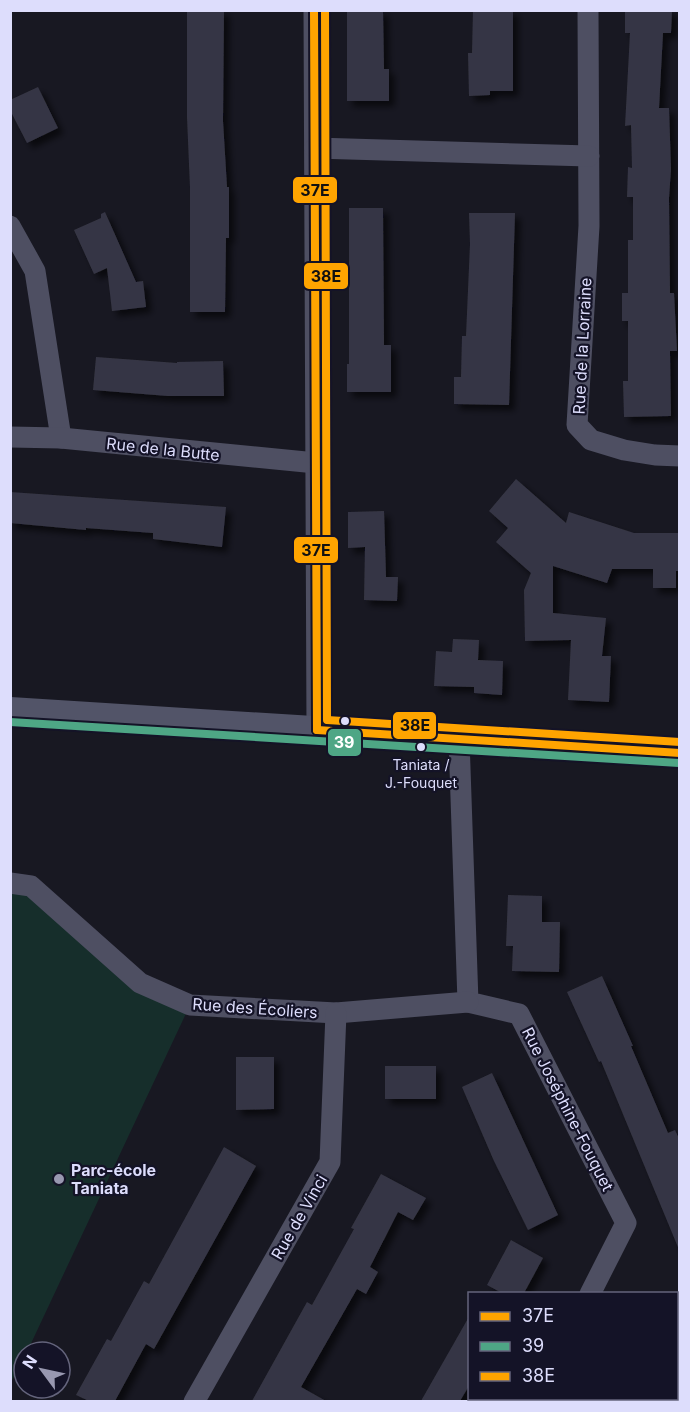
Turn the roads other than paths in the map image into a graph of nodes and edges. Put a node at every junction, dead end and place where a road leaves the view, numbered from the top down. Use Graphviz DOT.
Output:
graph roads {
  1 [pos="314,10"];
  2 [pos="588,10"];
  3 [pos="315,148"];
  4 [pos="589,156"];
  5 [pos="10,226"];
  6 [pos="10,437"];
  7 [pos="61,438"];
  8 [pos="680,456"];
  9 [pos="316,463"];
  10 [pos="10,711"];
  11 [pos="317,730"];
  12 [pos="459,739"];
  13 [pos="680,753"];
  14 [pos="10,883"];
  15 [pos="468,1002"];
  16 [pos="336,1013"];
  17 [pos="591,1292"];
  18 [pos="194,1401"];
  1 -- 3 [label="street"];
  2 -- 4 [label="street, Rue de la Lorraine"];
  3 -- 4 [label="street"];
  3 -- 9 [label="street"];
  4 -- 8 [label="street, Rue de la Lorraine"];
  5 -- 7 [label="street"];
  6 -- 7 [label="street, Rue de la Butte"];
  7 -- 9 [label="street, Rue de la Butte"];
  9 -- 11 [label="street"];
  10 -- 11 [label="main road"];
  11 -- 12 [label="main road"];
  12 -- 13 [label="main road"];
  12 -- 15 [label="street"];
  14 -- 16 [label="street, Rue des Écoliers"];
  15 -- 16 [label="street, Rue des Écoliers"];
  15 -- 17 [label="street, Rue Joséphine-Fouquet"];
  16 -- 18 [label="street, Rue de Vinci"];
}
